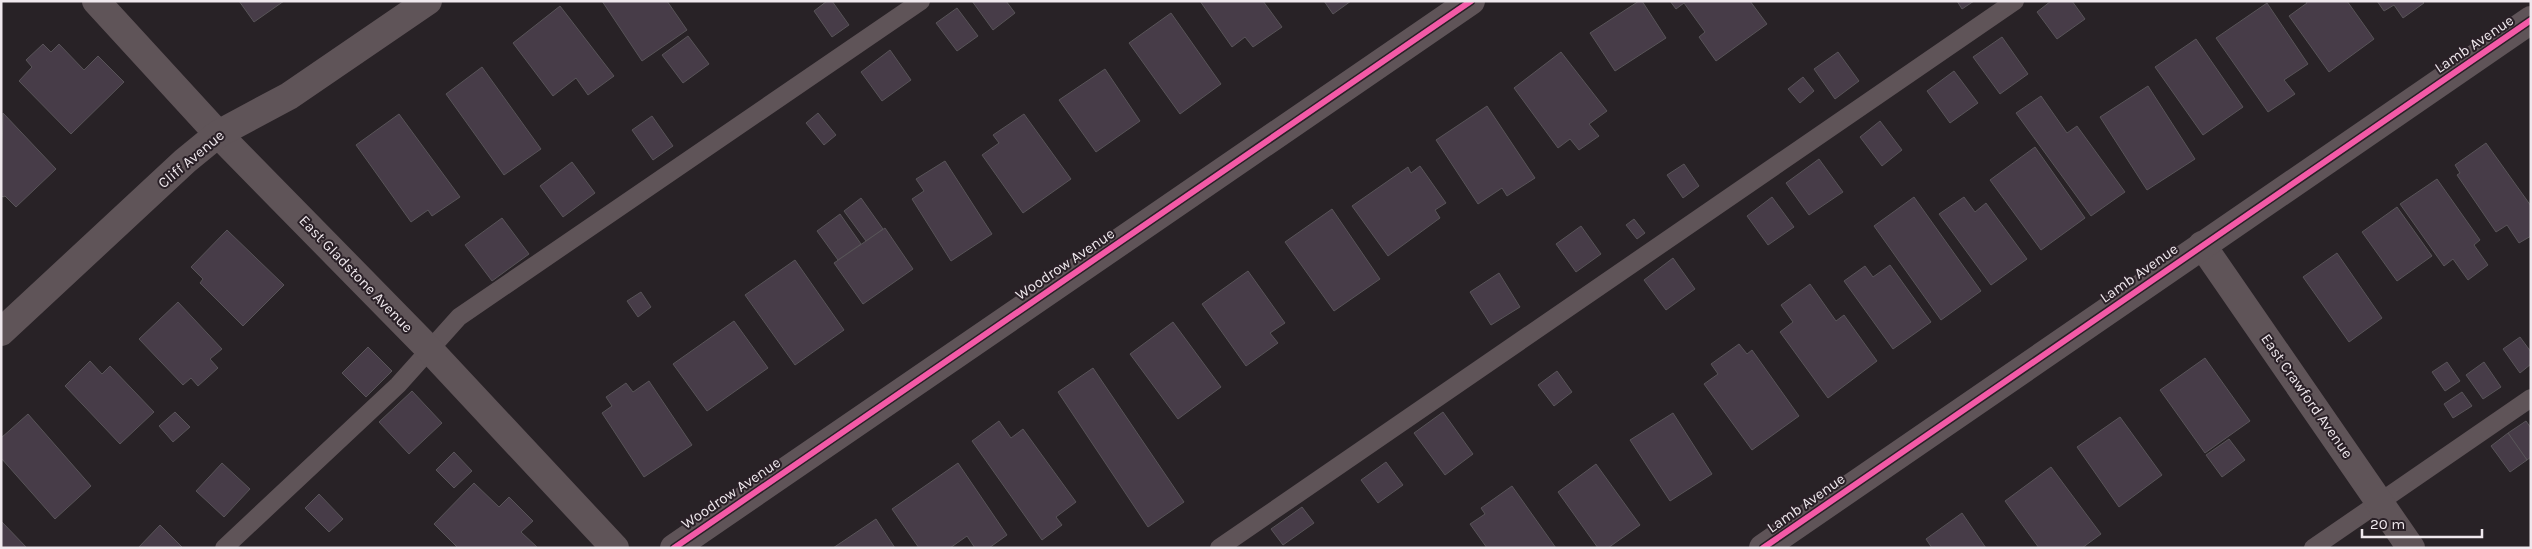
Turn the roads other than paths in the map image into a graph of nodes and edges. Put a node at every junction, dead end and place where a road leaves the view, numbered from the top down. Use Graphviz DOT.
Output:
graph roads {
  1 [pos="96,1"];
  2 [pos="428,1"];
  3 [pos="920,1"];
  4 [pos="1471,1"];
  5 [pos="2015,1"];
  6 [pos="2531,20"];
  7 [pos="218,134"];
  8 [pos="2202,245"];
  9 [pos="1,332"];
  10 [pos="429,349"];
  11 [pos="2531,398"];
  12 [pos="2381,502"];
  13 [pos="224,548"];
  14 [pos="615,548"];
  15 [pos="674,548"];
  16 [pos="1219,548"];
  17 [pos="1763,548"];
  18 [pos="2313,548"];
  19 [pos="2412,548"];
  1 -- 7 [label="street, East Gladstone Avenue"];
  2 -- 7 [label="street, Cliff Avenue"];
  3 -- 10 [label="lane"];
  4 -- 15 [label="street, Woodrow Avenue"];
  5 -- 16 [label="lane"];
  6 -- 8 [label="street, Lamb Avenue"];
  7 -- 9 [label="street, Cliff Avenue"];
  7 -- 10 [label="street, East Gladstone Avenue"];
  8 -- 12 [label="street, East Crawford Avenue"];
  8 -- 17 [label="street, Lamb Avenue"];
  10 -- 13 [label="lane"];
  10 -- 14 [label="street, East Gladstone Avenue"];
  11 -- 12 [label="lane"];
  12 -- 18 [label="lane"];
  12 -- 19 [label="street, East Crawford Avenue"];
}
